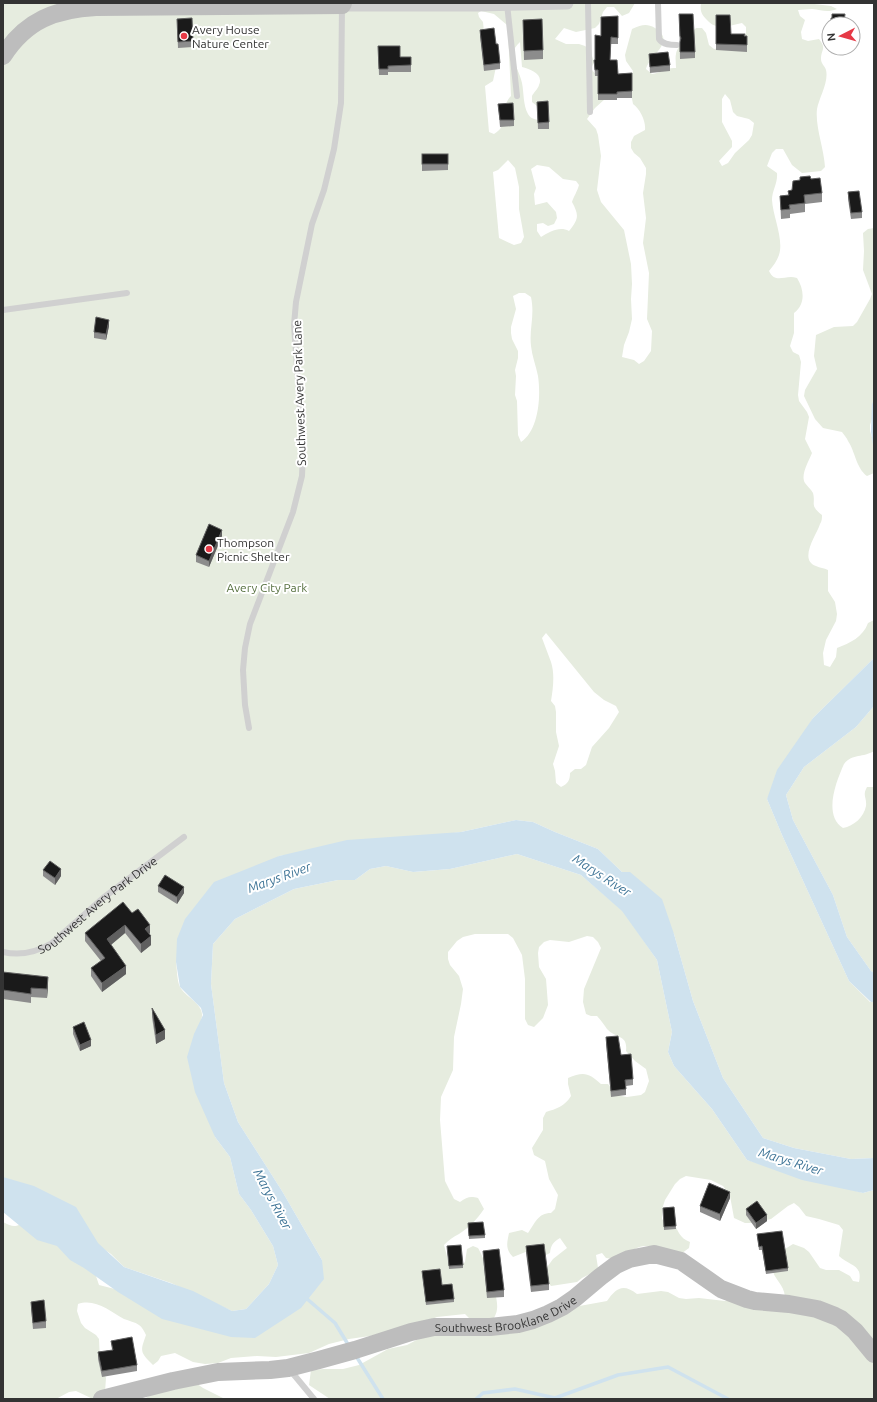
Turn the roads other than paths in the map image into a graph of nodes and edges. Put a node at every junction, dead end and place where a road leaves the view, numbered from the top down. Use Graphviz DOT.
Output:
graph roads {
  1 [pos="567,3"];
  2 [pos="588,3"];
  3 [pos="658,3"];
  4 [pos="342,4"];
  5 [pos="507,4"];
  6 [pos="677,46"];
  7 [pos="3,56"];
  8 [pos="517,96"];
  9 [pos="590,112"];
  10 [pos="127,293"];
  11 [pos="3,310"];
  12 [pos="249,728"];
  13 [pos="184,837"];
  14 [pos="3,952"];
  15 [pos="874,1354"];
  16 [pos="288,1368"];
  17 [pos="102,1399"];
  18 [pos="314,1399"];
  1 -- 5 [label="street"];
  2 -- 9 [label="lane"];
  3 -- 6 [label="lane"];
  4 -- 5 [label="street"];
  4 -- 7 [label="street"];
  4 -- 12 [label="lane, Southwest Avery Park Lane"];
  5 -- 8 [label="lane"];
  10 -- 11 [label="lane"];
  13 -- 14 [label="lane, Southwest Avery Park Drive"];
  15 -- 16 [label="street, Southwest Brooklane Drive"];
  16 -- 17 [label="street, Southwest Brooklane Drive"];
  16 -- 18 [label="lane"];
}
